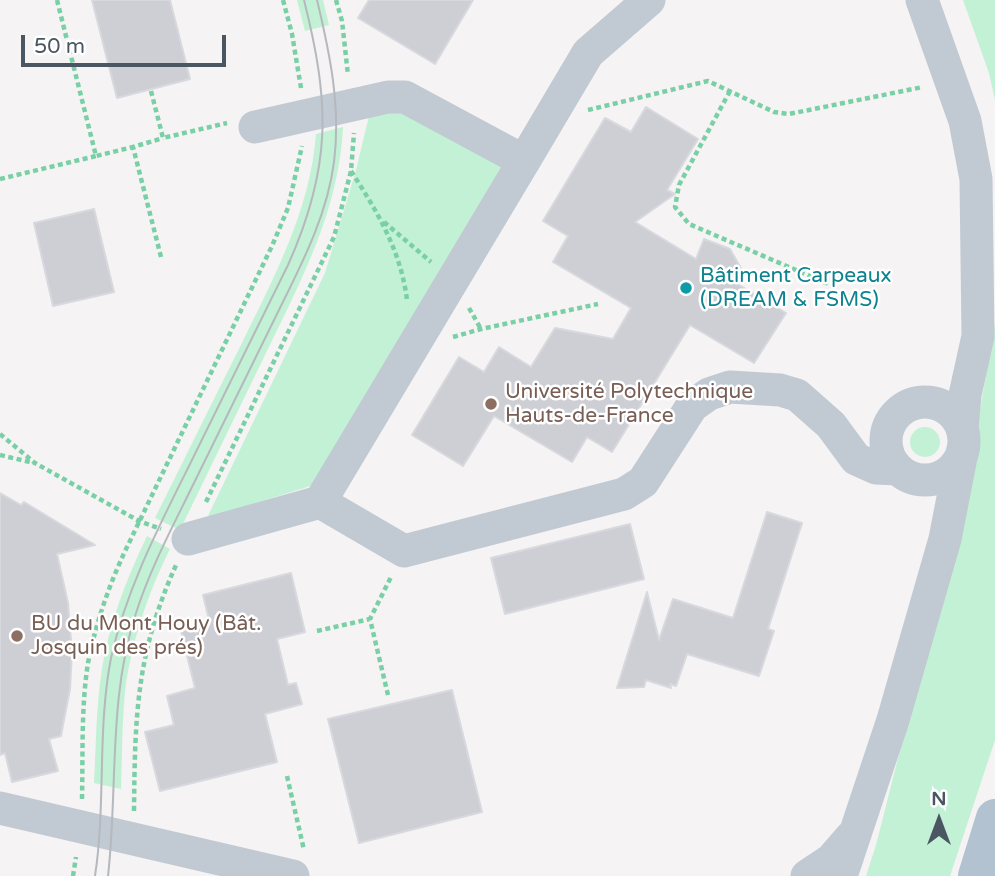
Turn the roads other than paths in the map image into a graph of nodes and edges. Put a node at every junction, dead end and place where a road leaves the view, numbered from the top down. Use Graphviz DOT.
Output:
graph roads {
  1 [pos="649,0"];
  2 [pos="922,0"];
  3 [pos="242,124"];
  4 [pos="524,161"];
  5 [pos="979,314"];
  6 [pos="914,404"];
  7 [pos="962,443"];
  8 [pos="902,472"];
  9 [pos="320,502"];
  10 [pos="188,539"];
  11 [pos="936,570"];
  12 [pos="0,808"];
  13 [pos="995,818"];
  14 [pos="855,833"];
  15 [pos="299,865"];
  16 [pos="807,876"];
  17 [pos="841,876"];
  18 [pos="977,876"];
  1 -- 4 [label="street"];
  2 -- 5 [label="street"];
  3 -- 4 [label="street"];
  4 -- 9 [label="street"];
  5 -- 6 [label="street"];
  5 -- 7 [label="street"];
  6 -- 7 [label="street"];
  6 -- 8 [label="street"];
  7 -- 8 [label="street"];
  7 -- 11 [label="street"];
  8 -- 9 [label="street"];
  8 -- 11 [label="street"];
  9 -- 10 [label="street"];
  11 -- 14 [label="street"];
  12 -- 15 [label="street"];
  13 -- 18 [label="main road"];
  14 -- 16 [label="street"];
  14 -- 17 [label="street"];
}
